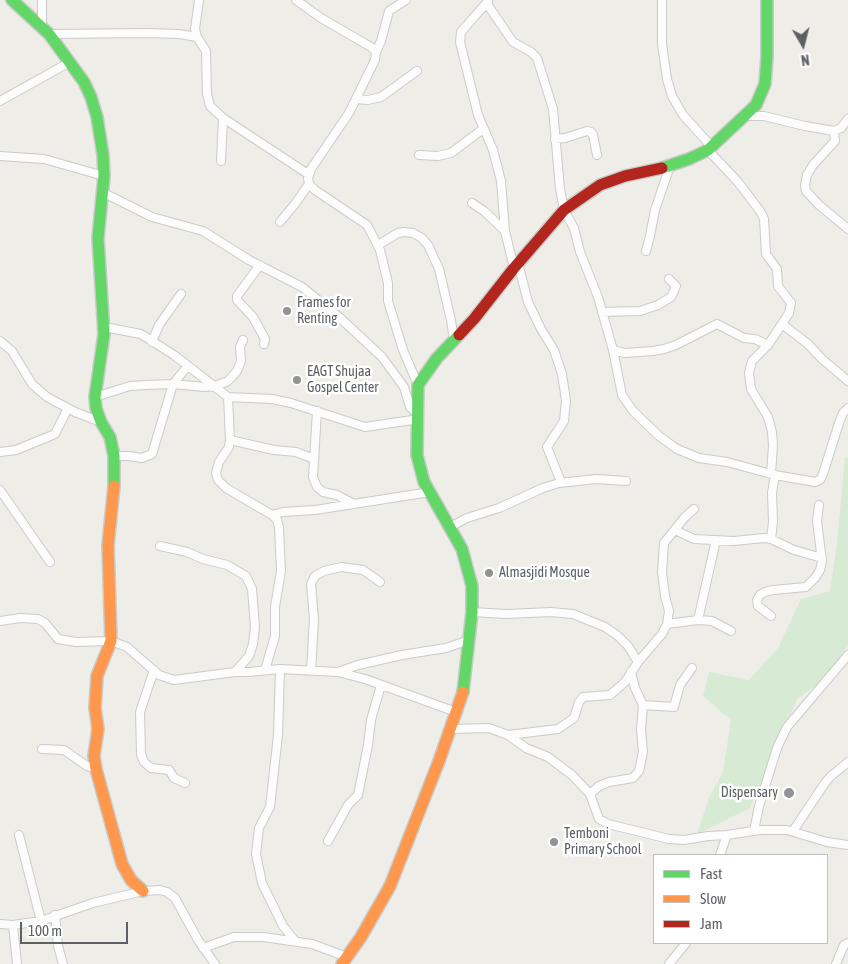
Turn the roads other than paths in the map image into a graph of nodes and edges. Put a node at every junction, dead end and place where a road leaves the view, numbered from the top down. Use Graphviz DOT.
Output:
graph roads {
  1 [pos="12,0"];
  2 [pos="42,0"];
  3 [pos="199,0"];
  4 [pos="296,0"];
  5 [pos="406,0"];
  6 [pos="662,0"];
  7 [pos="767,0"];
  8 [pos="488,2"];
  9 [pos="307,4"];
  10 [pos="45,30"];
  11 [pos="197,37"];
  12 [pos="376,52"];
  13 [pos="70,62"];
  14 [pos="417,71"];
  15 [pos="356,99"];
  16 [pos="0,102"];
  17 [pos="746,116"];
  18 [pos="223,118"];
  19 [pos="848,119"];
  20 [pos="483,129"];
  21 [pos="841,130"];
  22 [pos="555,139"];
  23 [pos="710,148"];
  24 [pos="419,155"];
  25 [pos="597,155"];
  26 [pos="0,156"];
  27 [pos="222,161"];
  28 [pos="670,166"];
  29 [pos="308,174"];
  30 [pos="104,176"];
  31 [pos="309,184"];
  32 [pos="102,192"];
  33 [pos="472,202"];
  34 [pos="564,210"];
  35 [pos="280,222"];
  36 [pos="848,229"];
  37 [pos="505,231"];
  38 [pos="378,245"];
  39 [pos="646,251"];
  40 [pos="260,265"];
  41 [pos="516,266"];
  42 [pos="669,278"];
  43 [pos="181,294"];
  44 [pos="602,312"];
  45 [pos="782,324"];
  46 [pos="104,327"];
  47 [pos="243,340"];
  48 [pos="0,341"];
  49 [pos="454,341"];
  50 [pos="152,342"];
  51 [pos="264,344"];
  52 [pos="768,345"];
  53 [pos="613,350"];
  54 [pos="187,367"];
  55 [pos="848,381"];
  56 [pos="173,384"];
  57 [pos="418,385"];
  58 [pos="213,386"];
  59 [pos="95,397"];
  60 [pos="228,397"];
  61 [pos="68,408"];
  62 [pos="848,408"];
  63 [pos="317,411"];
  64 [pos="418,417"];
  65 [pos="101,422"];
  66 [pos="230,440"];
  67 [pos="0,452"];
  68 [pos="114,456"];
  69 [pos="314,459"];
  70 [pos="773,475"];
  71 [pos="626,481"];
  72 [pos="561,482"];
  73 [pos="0,490"];
  74 [pos="430,492"];
  75 [pos="355,504"];
  76 [pos="819,505"];
  77 [pos="694,509"];
  78 [pos="272,515"];
  79 [pos="450,527"];
  80 [pos="675,530"];
  81 [pos="772,539"];
  82 [pos="716,540"];
  83 [pos="160,546"];
  84 [pos="822,558"];
  85 [pos="50,562"];
  86 [pos="380,582"];
  87 [pos="472,612"];
  88 [pos="770,616"];
  89 [pos="698,620"];
  90 [pos="0,621"];
  91 [pos="667,624"];
  92 [pos="731,631"];
  93 [pos="469,640"];
  94 [pos="111,641"];
  95 [pos="848,655"];
  96 [pos="638,662"];
  97 [pos="692,668"];
  98 [pos="280,669"];
  99 [pos="154,670"];
  100 [pos="265,670"];
  101 [pos="311,671"];
  102 [pos="235,672"];
  103 [pos="338,672"];
  104 [pos="631,672"];
  105 [pos="381,685"];
  106 [pos="643,705"];
  107 [pos="456,712"];
  108 [pos="450,729"];
  109 [pos="508,735"];
  110 [pos="42,749"];
  111 [pos="848,762"];
  112 [pos="96,769"];
  113 [pos="185,783"];
  114 [pos="590,794"];
  115 [pos="754,831"];
  116 [pos="793,831"];
  117 [pos="19,834"];
  118 [pos="727,835"];
  119 [pos="328,841"];
  120 [pos="848,845"];
  121 [pos="720,854"];
  122 [pos="143,891"];
  123 [pos="55,915"];
  124 [pos="41,921"];
  125 [pos="0,924"];
  126 [pos="13,925"];
  127 [pos="295,941"];
  128 [pos="848,943"];
  129 [pos="685,944"];
  130 [pos="203,948"];
  131 [pos="344,961"];
  132 [pos="17,964"];
  133 [pos="63,964"];
  134 [pos="216,964"];
  135 [pos="669,964"];
  136 [pos="836,964"];
  1 -- 10 [label="street"];
  2 -- 10 [label="street"];
  3 -- 11 [label="street"];
  4 -- 9 [label="street"];
  5 -- 12 [label="street"];
  6 -- 23 [label="street"];
  7 -- 17 [label="street"];
  8 -- 20 [label="street"];
  8 -- 22 [label="street"];
  9 -- 12 [label="street"];
  10 -- 11 [label="street"];
  10 -- 13 [label="street"];
  11 -- 18 [label="street"];
  12 -- 15 [label="street"];
  13 -- 16 [label="street"];
  13 -- 30 [label="street"];
  14 -- 15 [label="street"];
  15 -- 29 [label="street"];
  17 -- 21 [label="street"];
  17 -- 23 [label="street"];
  18 -- 27 [label="street"];
  18 -- 29 [label="street"];
  19 -- 21 [label="street"];
  20 -- 24 [label="street"];
  20 -- 37 [label="street"];
  21 -- 36 [label="street"];
  22 -- 25 [label="street"];
  22 -- 34 [label="street"];
  23 -- 28 [label="street"];
  23 -- 45 [label="street"];
  26 -- 30 [label="street"];
  28 -- 34 [label="street"];
  28 -- 39 [label="street"];
  29 -- 31 [label="street"];
  30 -- 32 [label="street"];
  31 -- 35 [label="street"];
  31 -- 38 [label="street"];
  32 -- 40 [label="street"];
  32 -- 46 [label="street"];
  33 -- 37 [label="street"];
  34 -- 41 [label="street"];
  34 -- 44 [label="street"];
  37 -- 41 [label="street"];
  38 -- 49 [label="street"];
  38 -- 57 [label="street"];
  40 -- 51 [label="street"];
  40 -- 64 [label="street"];
  41 -- 49 [label="street"];
  41 -- 72 [label="street"];
  42 -- 44 [label="street"];
  43 -- 50 [label="street"];
  44 -- 53 [label="street"];
  45 -- 52 [label="street"];
  45 -- 55 [label="street"];
  46 -- 50 [label="street"];
  46 -- 59 [label="street"];
  47 -- 58 [label="street"];
  48 -- 61 [label="street"];
  49 -- 57 [label="street"];
  50 -- 54 [label="street"];
  52 -- 53 [label="street"];
  52 -- 70 [label="street"];
  53 -- 70 [label="street"];
  54 -- 56 [label="street"];
  54 -- 58 [label="street"];
  56 -- 58 [label="street"];
  56 -- 59 [label="street"];
  56 -- 68 [label="street"];
  57 -- 64 [label="street"];
  58 -- 60 [label="street"];
  59 -- 65 [label="street"];
  60 -- 63 [label="street"];
  60 -- 66 [label="street"];
  61 -- 65 [label="street"];
  61 -- 67 [label="street"];
  62 -- 70 [label="street"];
  63 -- 64 [label="street"];
  63 -- 69 [label="street"];
  64 -- 74 [label="street"];
  65 -- 68 [label="street"];
  66 -- 69 [label="street"];
  66 -- 78 [label="street"];
  68 -- 94 [label="street"];
  69 -- 75 [label="street"];
  70 -- 81 [label="street"];
  71 -- 72 [label="street"];
  72 -- 79 [label="street"];
  73 -- 85 [label="street"];
  74 -- 75 [label="street"];
  74 -- 79 [label="street"];
  75 -- 78 [label="street"];
  76 -- 84 [label="street"];
  77 -- 80 [label="street"];
  78 -- 100 [label="street"];
  79 -- 87 [label="street"];
  80 -- 82 [label="street"];
  80 -- 91 [label="street"];
  81 -- 82 [label="street"];
  81 -- 84 [label="street"];
  82 -- 89 [label="street"];
  83 -- 102 [label="street"];
  84 -- 88 [label="street"];
  86 -- 101 [label="street"];
  87 -- 93 [label="street"];
  87 -- 96 [label="street"];
  89 -- 91 [label="street"];
  89 -- 92 [label="street"];
  90 -- 94 [label="street"];
  91 -- 96 [label="street"];
  93 -- 103 [label="street"];
  93 -- 107 [label="street"];
  94 -- 99 [label="street"];
  94 -- 112 [label="street"];
  95 -- 115 [label="street"];
  96 -- 104 [label="street"];
  97 -- 106 [label="street"];
  98 -- 100 [label="street"];
  98 -- 101 [label="street"];
  98 -- 127 [label="street"];
  99 -- 102 [label="street"];
  99 -- 113 [label="street"];
  100 -- 102 [label="street"];
  101 -- 103 [label="street"];
  103 -- 105 [label="street"];
  104 -- 106 [label="street"];
  104 -- 109 [label="street"];
  105 -- 107 [label="street"];
  105 -- 119 [label="street"];
  106 -- 114 [label="street"];
  107 -- 108 [label="street"];
  108 -- 109 [label="street"];
  108 -- 131 [label="street"];
  109 -- 114 [label="street"];
  110 -- 112 [label="street"];
  111 -- 116 [label="street"];
  112 -- 122 [label="street"];
  114 -- 118 [label="street"];
  115 -- 116 [label="street"];
  115 -- 118 [label="street"];
  116 -- 120 [label="street"];
  117 -- 124 [label="street"];
  118 -- 121 [label="street"];
  122 -- 123 [label="street"];
  122 -- 130 [label="street"];
  123 -- 124 [label="street"];
  123 -- 133 [label="street"];
  124 -- 126 [label="street"];
  125 -- 126 [label="street"];
  126 -- 132 [label="street"];
  127 -- 130 [label="street"];
  127 -- 131 [label="street"];
  128 -- 136 [label="street"];
  129 -- 135 [label="street"];
  130 -- 134 [label="street"];
}
